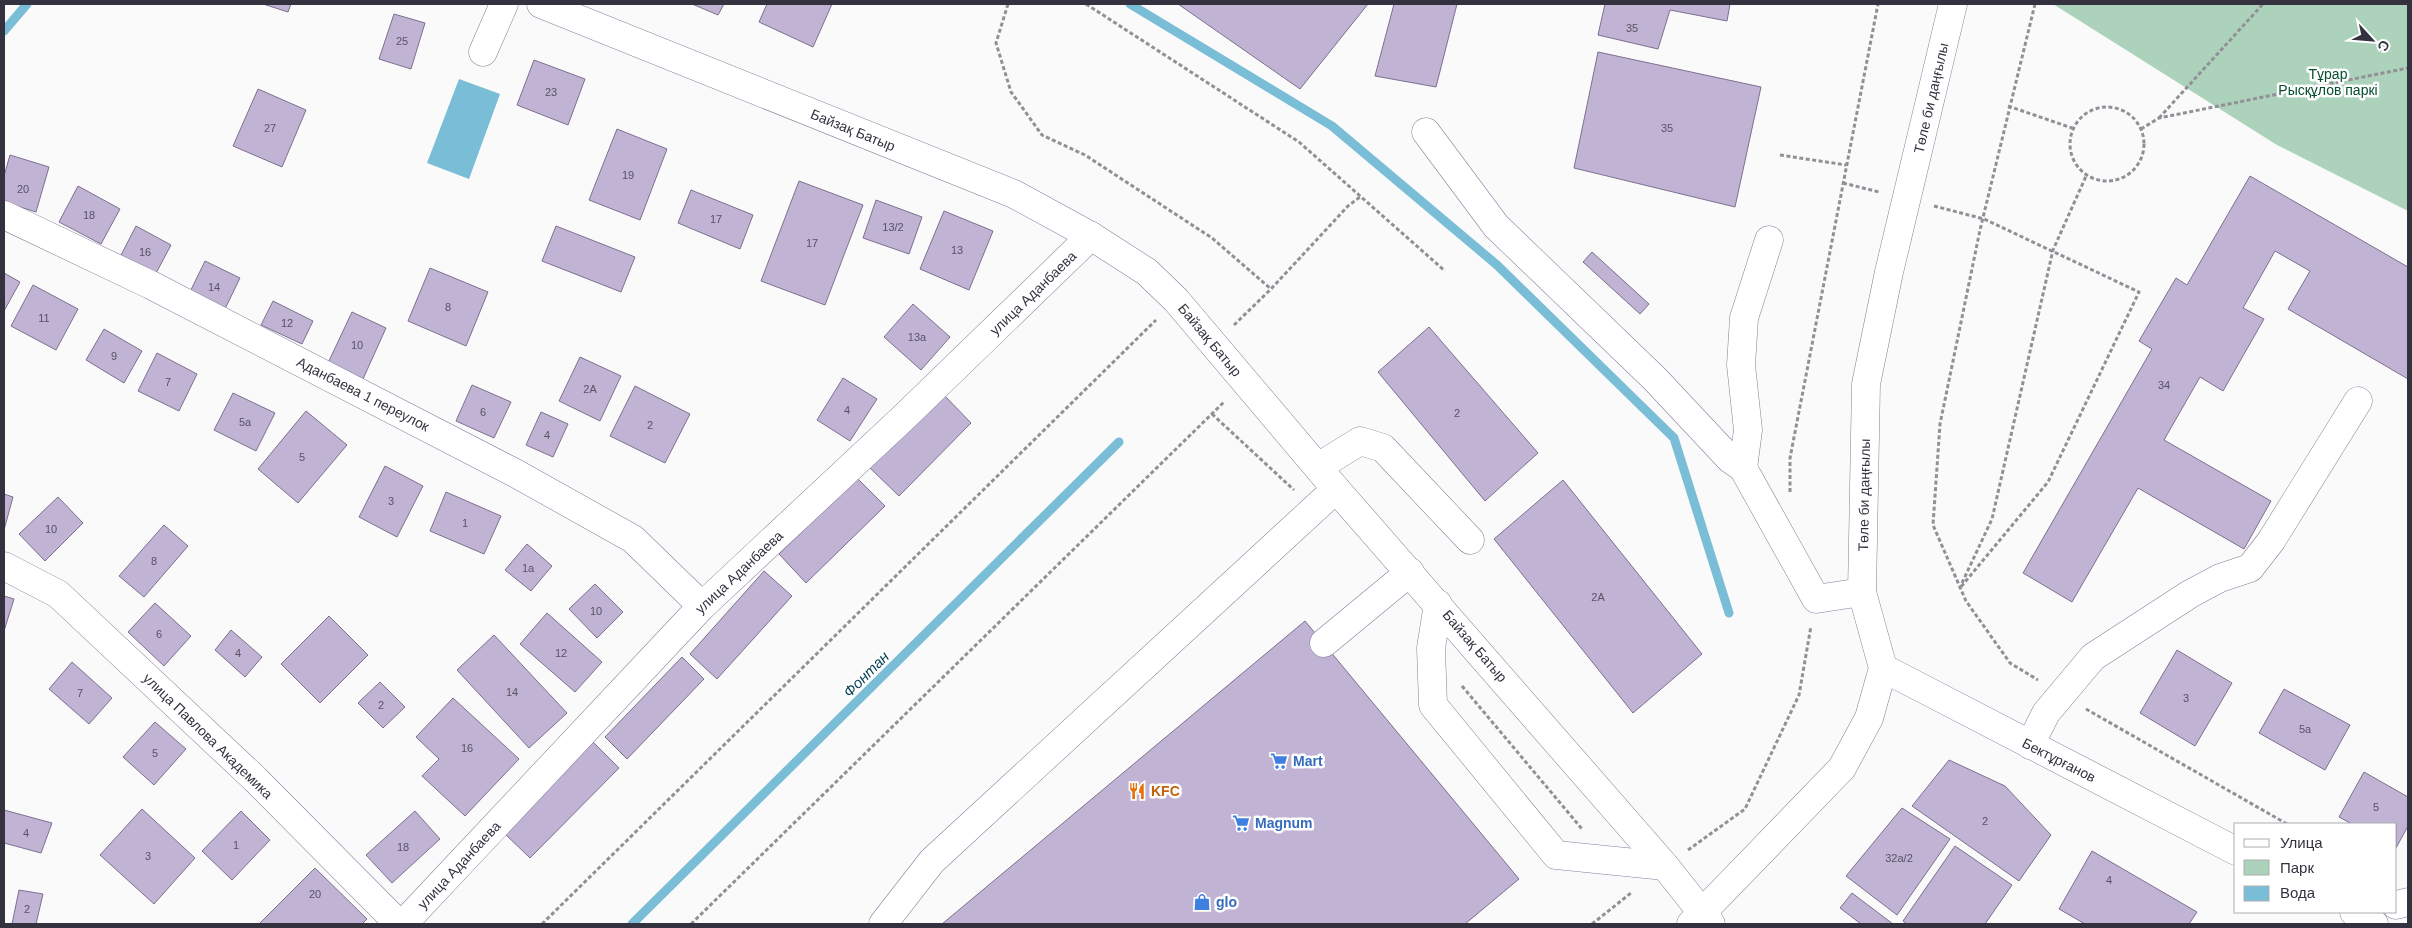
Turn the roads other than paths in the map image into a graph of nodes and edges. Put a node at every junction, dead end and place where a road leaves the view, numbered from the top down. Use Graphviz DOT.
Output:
graph roads {
  1 [pos="504,4"];
  2 [pos="541,4"];
  3 [pos="1953,4"];
  4 [pos="483,52"];
  5 [pos="1426,132"];
  6 [pos="4,215"];
  7 [pos="1092,236"];
  8 [pos="1769,240"];
  9 [pos="2358,401"];
  10 [pos="1318,467"];
  11 [pos="1743,468"];
  12 [pos="1336,489"];
  13 [pos="1470,540"];
  14 [pos="4,566"];
  15 [pos="1410,572"];
  16 [pos="1862,592"];
  17 [pos="1438,604"];
  18 [pos="702,606"];
  19 [pos="1324,644"];
  20 [pos="1883,668"];
  21 [pos="2030,745"];
  22 [pos="2234,850"];
  23 [pos="1665,866"];
  24 [pos="1702,920"];
  25 [pos="399,924"];
  26 [pos="403,924"];
  27 [pos="883,924"];
  1 -- 4 [label="street"];
  2 -- 7 [label="street, Байзақ Батыр"];
  3 -- 16 [label="street, Төле би даңғылы"];
  5 -- 11 [label="street"];
  6 -- 18 [label="street, Аданбаева 1 переулок"];
  7 -- 10 [label="street, Байзақ Батыр"];
  7 -- 18 [label="street, улица Аданбаева"];
  8 -- 11 [label="street"];
  9 -- 21 [label="street"];
  10 -- 12 [label="street, Байзақ Батыр"];
  10 -- 13 [label="street"];
  11 -- 16 [label="street"];
  12 -- 15 [label="street, Байзақ Батыр"];
  12 -- 27 [label="street"];
  14 -- 25 [label="street, улица Павлова Академика"];
  15 -- 17 [label="street, Байзақ Батыр"];
  15 -- 19 [label="street"];
  16 -- 20 [label="street, Төле би даңғылы"];
  17 -- 23 [label="street, Байзақ Батыр"];
  17 -- 23 [label="street"];
  18 -- 26 [label="street, улица Аданбаева"];
  20 -- 21 [label="street, Бектұрғанов"];
  20 -- 24 [label="street"];
  21 -- 22 [label="street, Бектұрғанов"];
  23 -- 24 [label="street, Байзақ Батыр"];
}
